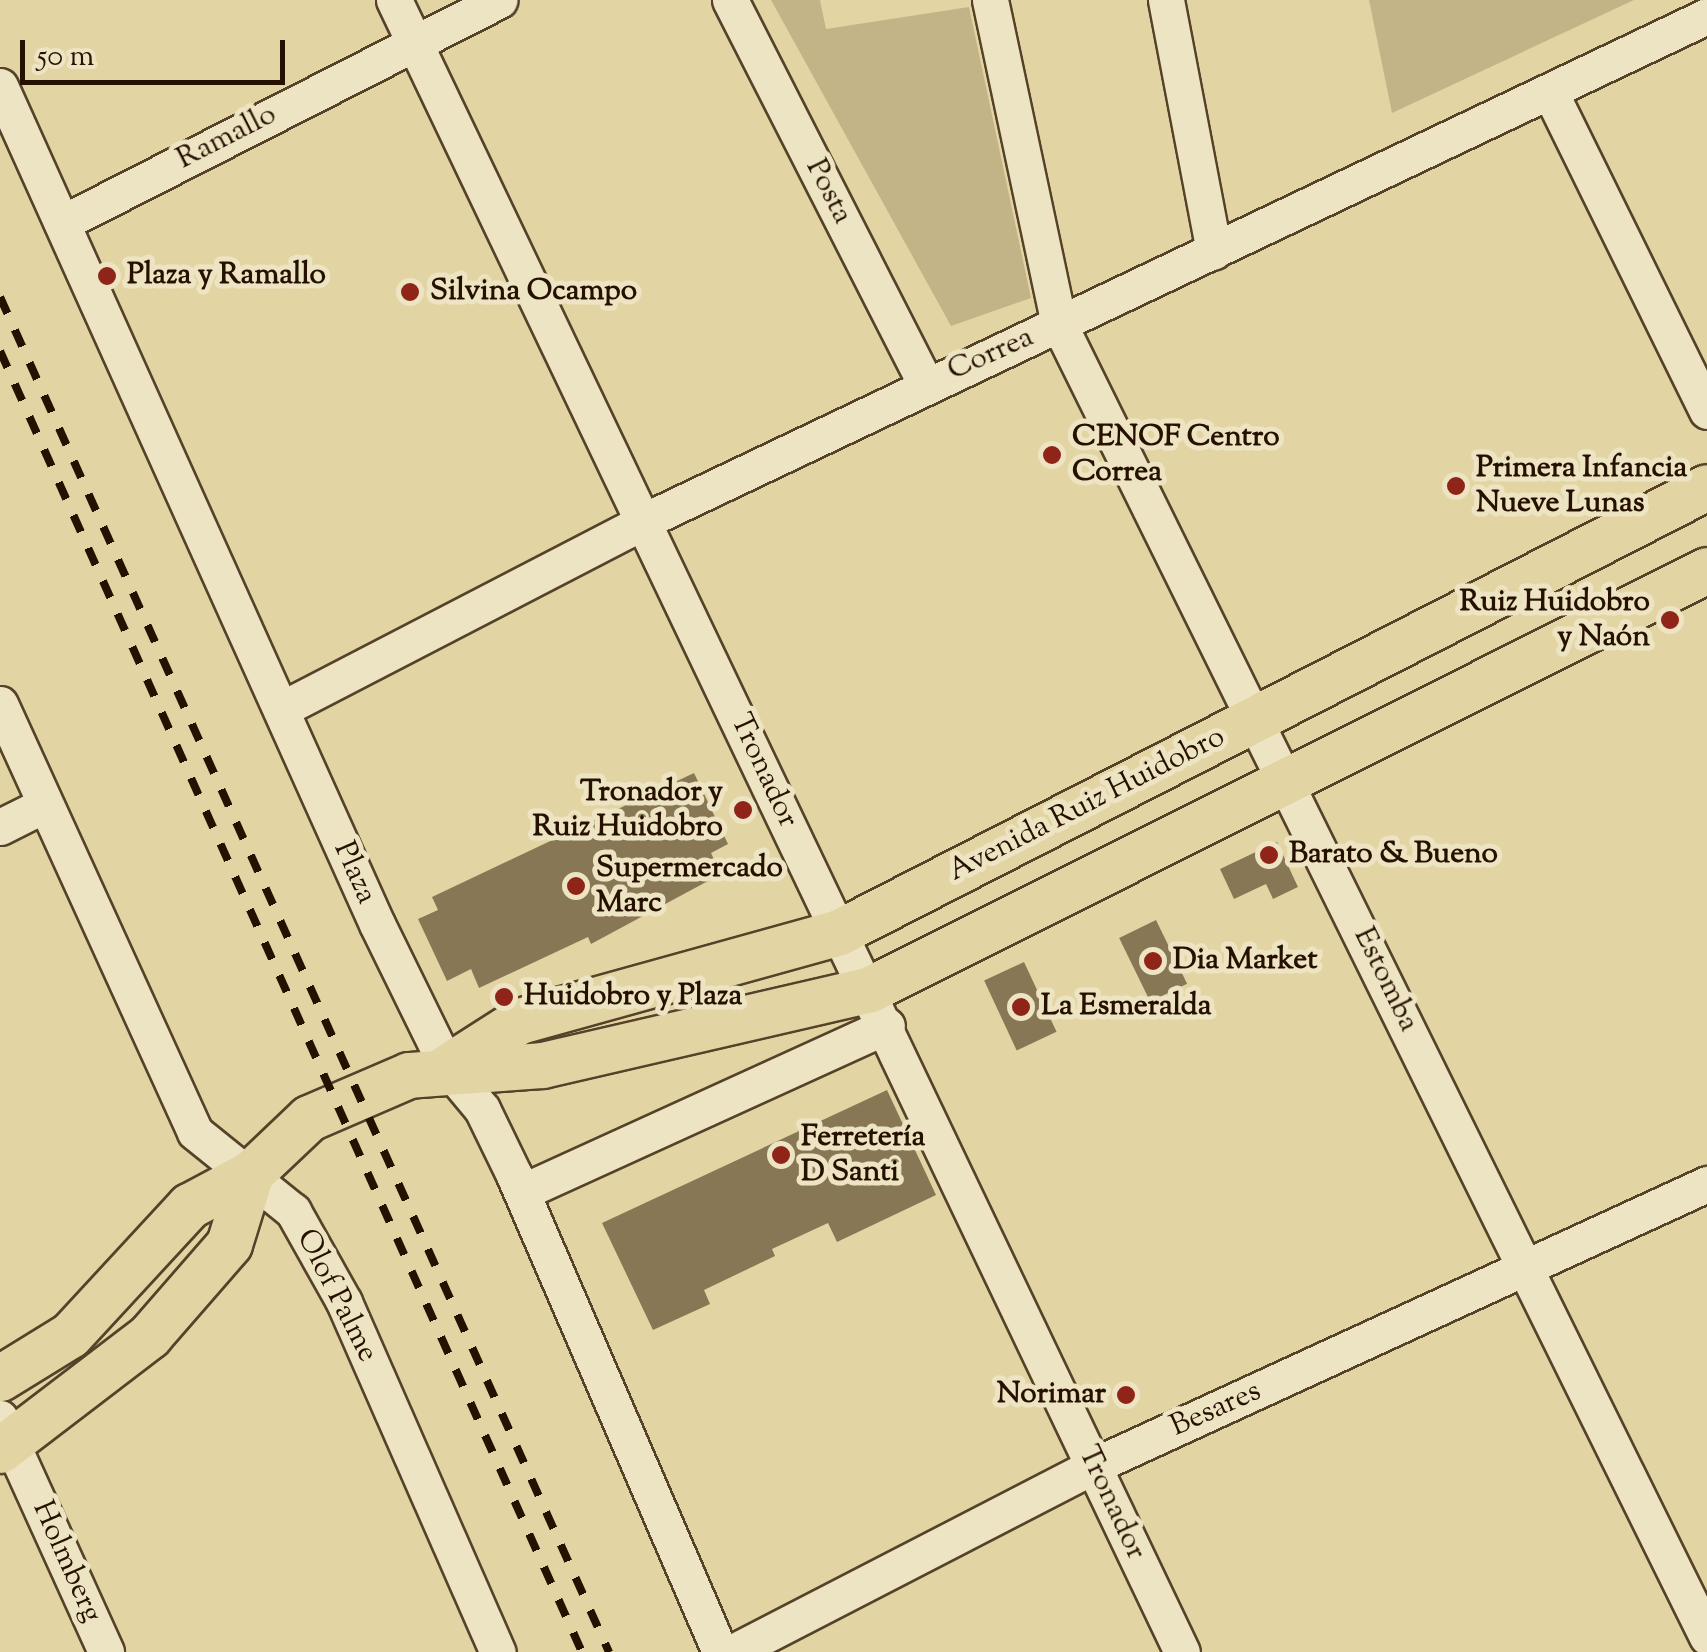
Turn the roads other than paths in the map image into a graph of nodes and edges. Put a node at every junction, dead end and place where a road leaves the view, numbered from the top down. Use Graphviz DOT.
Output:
graph roads {
  1 [pos="394,0"];
  2 [pos="500,0"];
  3 [pos="730,0"];
  4 [pos="990,0"];
  5 [pos="1166,0"];
  6 [pos="1707,16"];
  7 [pos="414,42"];
  8 [pos="0,86"];
  9 [pos="1552,96"];
  10 [pos="62,223"];
  11 [pos="1214,251"];
  12 [pos="1059,324"];
  13 [pos="926,384"];
  14 [pos="1707,411"];
  15 [pos="1707,487"];
  16 [pos="644,521"];
  17 [pos="1707,570"];
  18 [pos="0,704"];
  19 [pos="282,709"];
  20 [pos="1255,718"];
  21 [pos="1290,786"];
  22 [pos="44,805"];
  23 [pos="0,828"];
  24 [pos="840,932"];
  25 [pos="879,1007"];
  26 [pos="447,1067"];
  27 [pos="252,1172"];
  28 [pos="1707,1184"];
  29 [pos="522,1192"];
  30 [pos="1527,1269"];
  31 [pos="0,1378"];
  32 [pos="4,1438"];
  33 [pos="1093,1466"];
  34 [pos="1707,1637"];
  35 [pos="106,1652"];
  36 [pos="498,1652"];
  37 [pos="720,1652"];
  38 [pos="733,1652"];
  39 [pos="1182,1652"];
  1 -- 7 [label="street, Tronador"];
  2 -- 7 [label="street, Ramallo"];
  3 -- 13 [label="street, Posta"];
  4 -- 12 [label="street, Estomba"];
  5 -- 11 [label="street"];
  6 -- 9 [label="street, Correa"];
  7 -- 10 [label="street, Ramallo"];
  7 -- 16 [label="street, Tronador"];
  8 -- 10 [label="street, Plaza"];
  9 -- 11 [label="street, Correa"];
  9 -- 14 [label="street"];
  10 -- 19 [label="street, Plaza"];
  11 -- 12 [label="street, Correa"];
  12 -- 13 [label="street, Correa"];
  12 -- 20 [label="street, Estomba"];
  13 -- 16 [label="street, Correa"];
  15 -- 20 [label="main road, Avenida Ruiz Huidobro"];
  16 -- 19 [label="street, Correa"];
  16 -- 24 [label="street, Tronador"];
  17 -- 21 [label="main road, Avenida Ruiz Huidobro"];
  18 -- 22 [label="street, Olof Palme"];
  19 -- 26 [label="street, Plaza"];
  20 -- 21 [label="street, Estomba"];
  20 -- 24 [label="main road, Avenida Ruiz Huidobro"];
  21 -- 25 [label="main road, Avenida Ruiz Huidobro"];
  21 -- 30 [label="street, Estomba"];
  22 -- 23 [label="street"];
  22 -- 27 [label="street, Olof Palme"];
  24 -- 25 [label="street, Tronador"];
  24 -- 26 [label="main road, Avenida Ruiz Huidobro"];
  25 -- 26 [label="main road, Avenida Ruiz Huidobro"];
  25 -- 29 [label="street"];
  25 -- 33 [label="street, Tronador"];
  26 -- 27 [label="main road, Avenida Ruiz Huidobro"];
  26 -- 29 [label="street, Plaza"];
  27 -- 31 [label="main road, Avenida Ruiz Huidobro"];
  27 -- 32 [label="main road, Avenida Ruiz Huidobro"];
  27 -- 36 [label="street, Olof Palme"];
  28 -- 30 [label="street, Besares"];
  29 -- 37 [label="street, Plaza"];
  30 -- 33 [label="street, Besares"];
  30 -- 34 [label="street, Estomba"];
  32 -- 35 [label="street, Holmberg"];
  33 -- 38 [label="street, Besares"];
  33 -- 39 [label="street, Tronador"];
}
